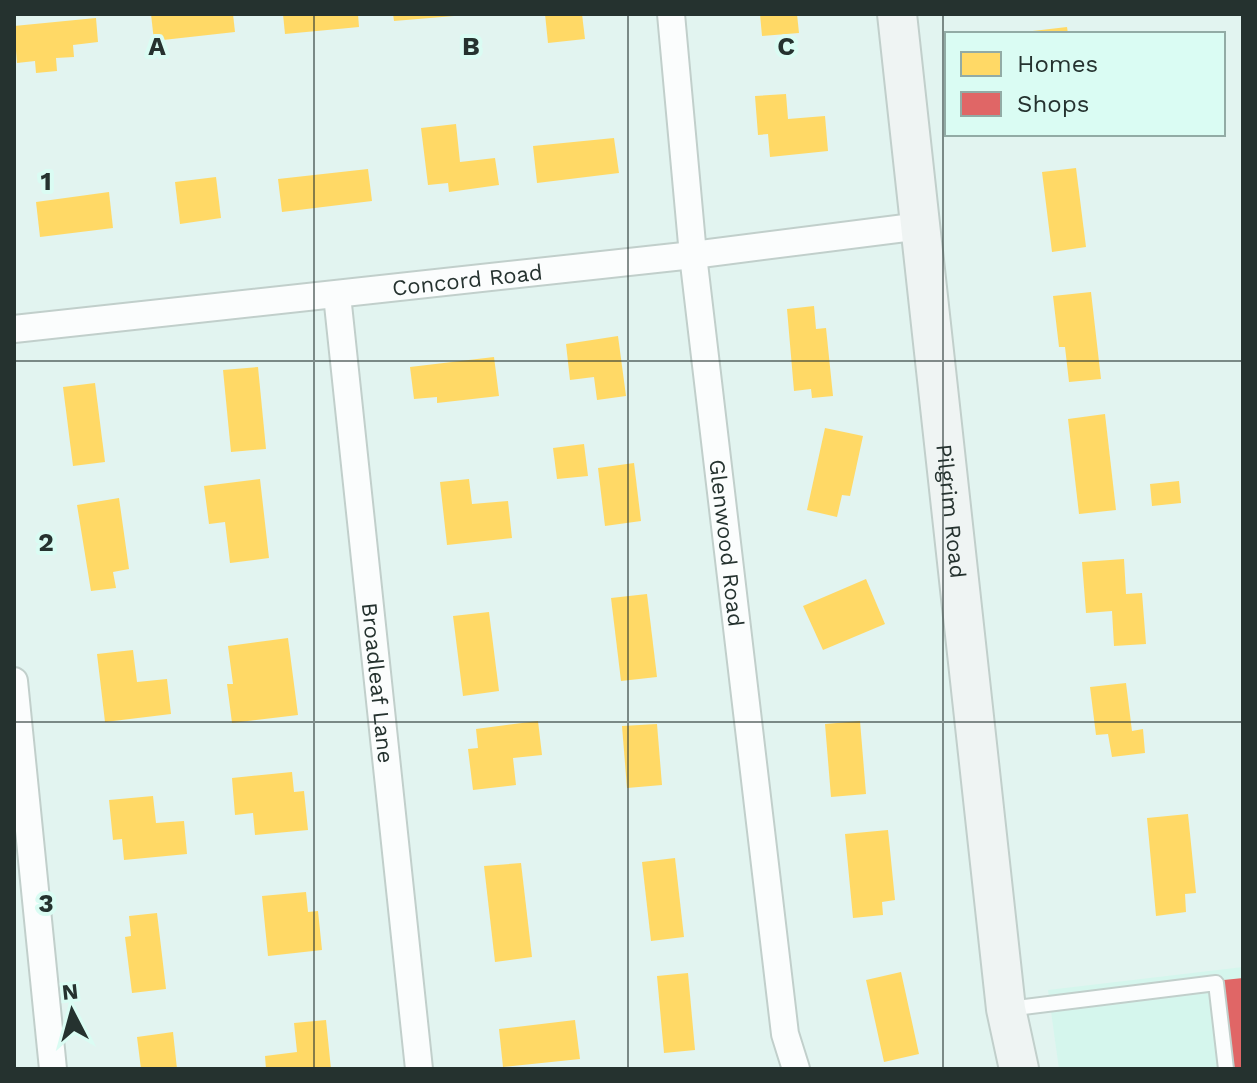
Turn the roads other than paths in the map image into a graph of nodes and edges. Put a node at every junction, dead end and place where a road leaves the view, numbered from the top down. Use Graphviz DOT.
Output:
graph roads {
  1 [pos="671,14"];
  2 [pos="897,14"];
  3 [pos="921,226"];
  4 [pos="693,255"];
  5 [pos="337,295"];
  6 [pos="14,329"];
  7 [pos="14,681"];
  8 [pos="1006,1009"];
  9 [pos="53,1069"];
  10 [pos="419,1069"];
  11 [pos="796,1069"];
  12 [pos="1005,1069"];
  13 [pos="1019,1069"];
  14 [pos="1226,1069"];
  1 -- 4 [label="street, Glenwood Road"];
  2 -- 3 [label="street, Pilgrim Road"];
  3 -- 4 [label="street, Concord Road"];
  3 -- 8 [label="street, Pilgrim Road"];
  4 -- 5 [label="street, Concord Road"];
  4 -- 11 [label="street, Glenwood Road"];
  5 -- 6 [label="street, Concord Road"];
  5 -- 10 [label="street, Broadleaf Lane"];
  7 -- 9 [label="street"];
  8 -- 12 [label="street, Pilgrim Road"];
  8 -- 13 [label="street, Pilgrim Road"];
  8 -- 14 [label="lane"];
}
